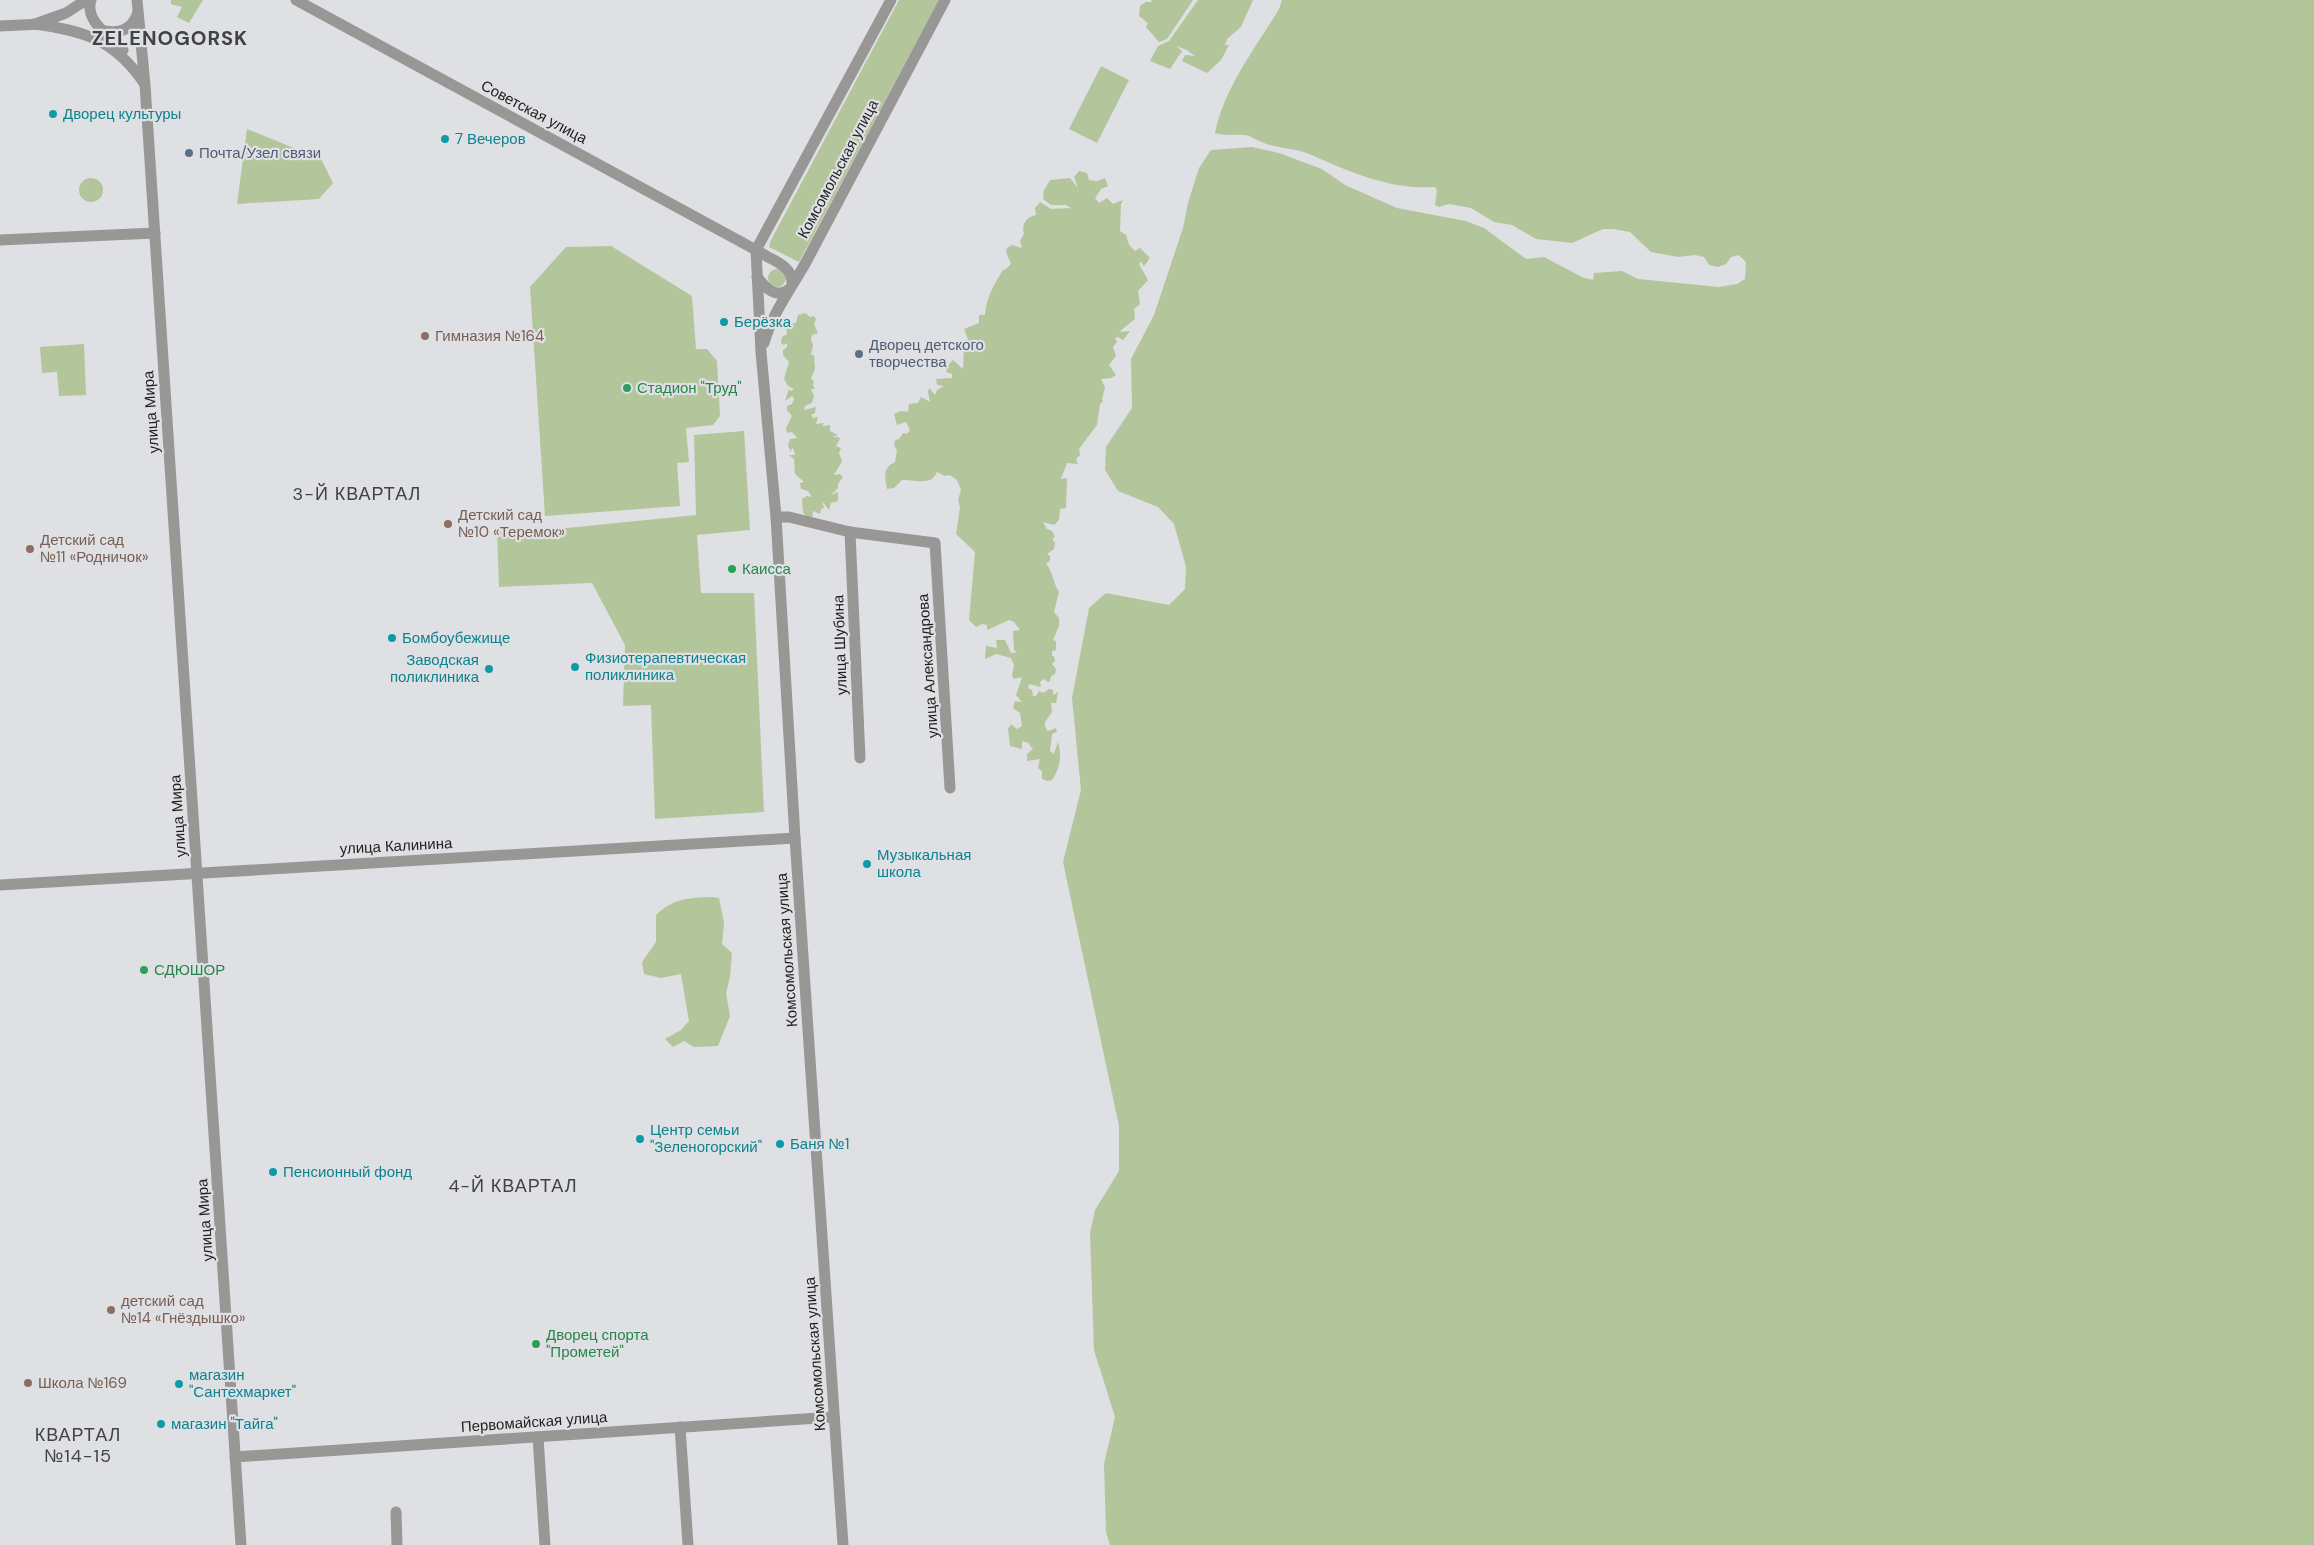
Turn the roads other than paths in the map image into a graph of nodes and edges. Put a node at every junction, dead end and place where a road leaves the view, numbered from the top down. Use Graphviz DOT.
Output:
graph roads {
  1 [pos="86,0"];
  2 [pos="91,0"];
  3 [pos="296,0"];
  4 [pos="891,0"];
  5 [pos="945,0"];
  6 [pos="138,3"];
  7 [pos="34,24"];
  8 [pos="0,26"];
  9 [pos="103,30"];
  10 [pos="145,85"];
  11 [pos="155,233"];
  12 [pos="0,240"];
  13 [pos="756,250"];
  14 [pos="757,277"];
  15 [pos="790,287"];
  16 [pos="761,352"];
  17 [pos="776,517"];
  18 [pos="850,532"];
  19 [pos="860,758"];
  20 [pos="950,788"];
  21 [pos="795,838"];
  22 [pos="197,873"];
  23 [pos="0,885"];
  24 [pos="834,1417"];
  25 [pos="680,1427"];
  26 [pos="538,1437"];
  27 [pos="235,1457"];
  28 [pos="396,1512"];
  29 [pos="241,1545"];
  30 [pos="398,1545"];
  31 [pos="545,1545"];
  32 [pos="688,1545"];
  33 [pos="843,1545"];
  1 -- 7 [label="street"];
  2 -- 9 [label="street"];
  3 -- 13 [label="street, Советская улица"];
  4 -- 13 [label="street"];
  5 -- 15 [label="street, Комсомольская улица"];
  6 -- 9 [label="street"];
  6 -- 10 [label="street, улица Мира"];
  7 -- 8 [label="street"];
  7 -- 9 [label="street"];
  7 -- 10 [label="street"];
  9 -- 10 [label="street"];
  10 -- 11 [label="street, улица Мира"];
  11 -- 12 [label="street"];
  11 -- 22 [label="street, улица Мира"];
  13 -- 14 [label="street, Комсомольская улица"];
  13 -- 15 [label="street, Советская улица"];
  14 -- 15 [label="street"];
  14 -- 16 [label="street, Комсомольская улица"];
  15 -- 16 [label="street, Комсомольская улица"];
  16 -- 17 [label="street, Комсомольская улица"];
  17 -- 18 [label="street"];
  17 -- 21 [label="street, Комсомольская улица"];
  18 -- 19 [label="street, улица Шубина"];
  18 -- 20 [label="street, улица Александрова"];
  21 -- 22 [label="street, улица Калинина"];
  21 -- 24 [label="street, Комсомольская улица"];
  22 -- 23 [label="street, улица Калинина"];
  22 -- 27 [label="street, улица Мира"];
  24 -- 25 [label="street, Первомайская улица"];
  24 -- 33 [label="street, Комсомольская улица"];
  25 -- 26 [label="street, Первомайская улица"];
  25 -- 32 [label="street"];
  26 -- 27 [label="street, Первомайская улица"];
  26 -- 31 [label="street"];
  27 -- 29 [label="street, улица Мира"];
  28 -- 30 [label="street"];
}
